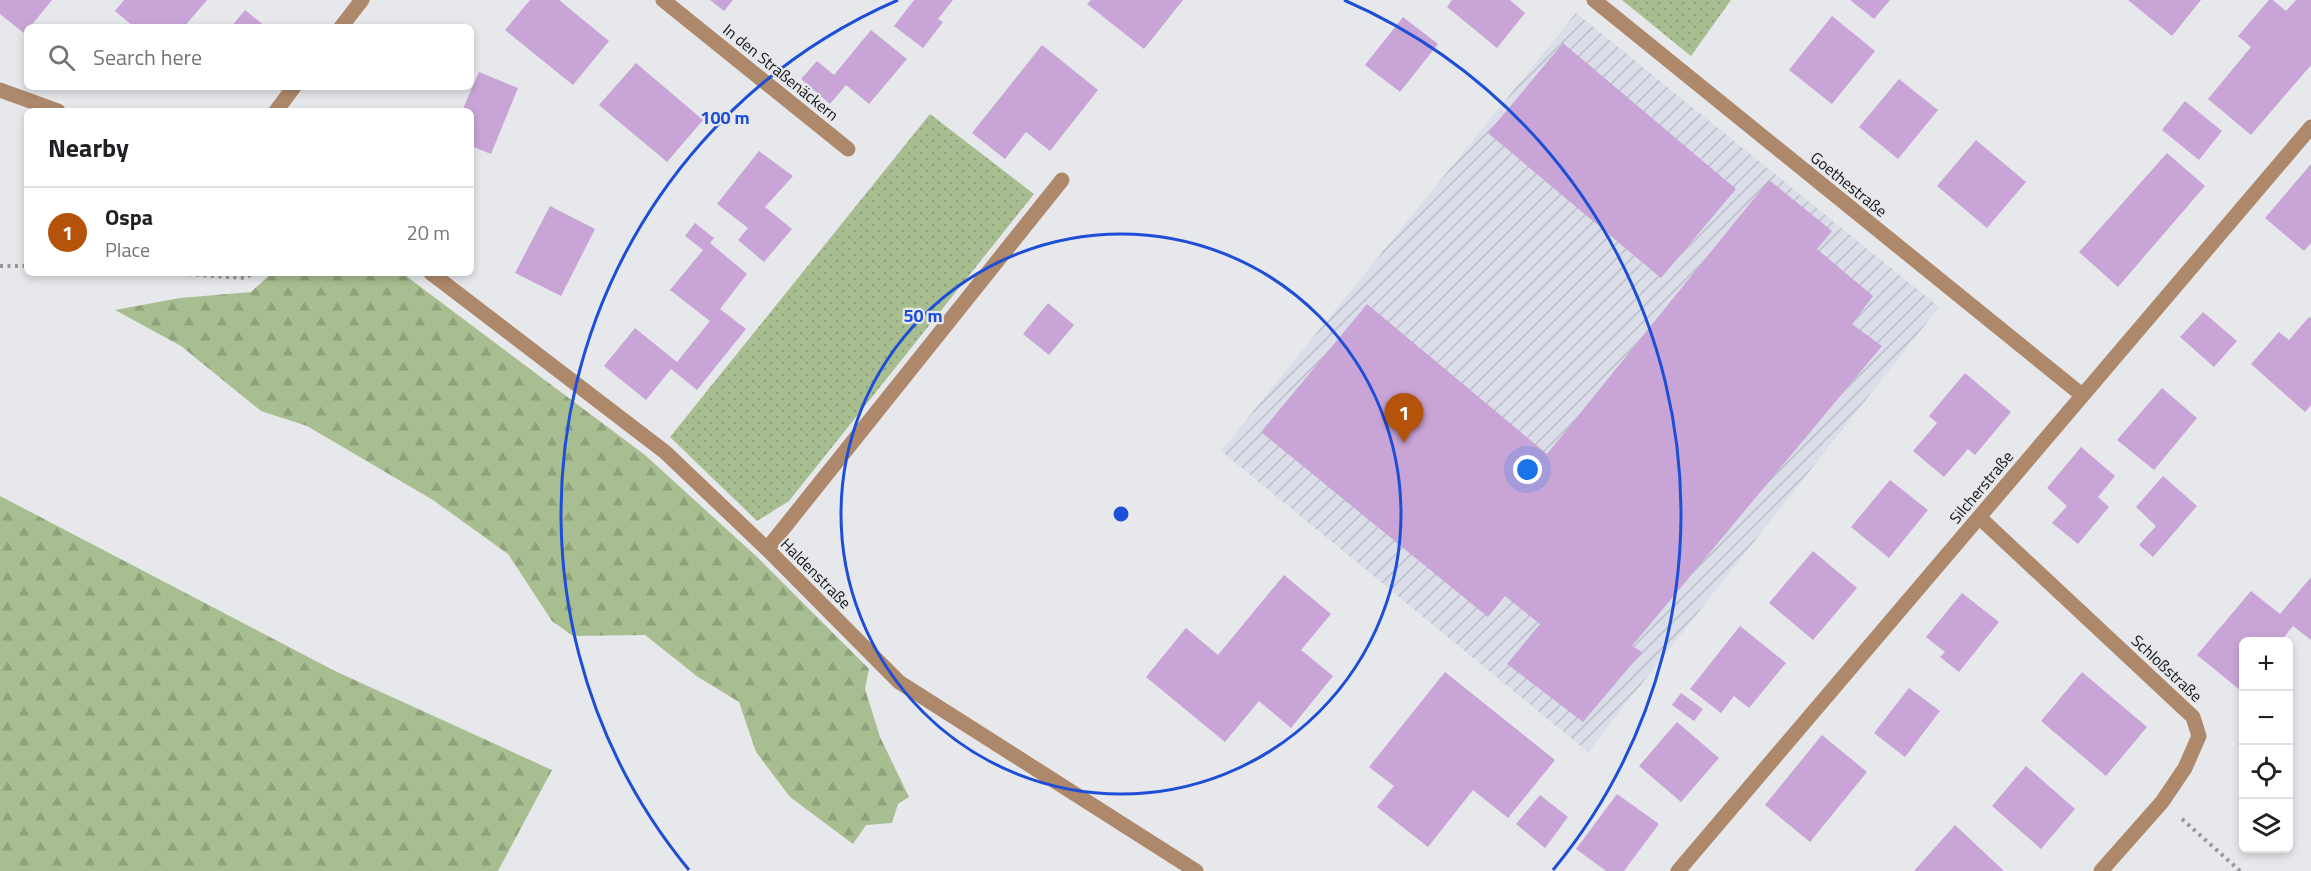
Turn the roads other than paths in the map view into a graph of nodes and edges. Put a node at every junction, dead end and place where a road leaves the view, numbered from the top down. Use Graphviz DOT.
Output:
graph roads {
  1 [pos="362,0"];
  2 [pos="663,0"];
  3 [pos="1594,0"];
  4 [pos="343,24"];
  5 [pos="0,90"];
  6 [pos="292,90"];
  7 [pos="50,108"];
  8 [pos="278,108"];
  9 [pos="2311,127"];
  10 [pos="848,149"];
  11 [pos="1062,180"];
  12 [pos="435,276"];
  13 [pos="2082,395"];
  14 [pos="1979,517"];
  15 [pos="767,549"];
  16 [pos="1196,871"];
  17 [pos="1677,871"];
  18 [pos="2101,871"];
  1 -- 4 [label="street"];
  2 -- 10 [label="street, In den Straßenäckern"];
  3 -- 13 [label="street, Goethestraße"];
  5 -- 7 [label="street"];
  6 -- 8 [label="street"];
  9 -- 13 [label="street, Silcherstraße"];
  11 -- 15 [label="street"];
  12 -- 15 [label="street, Haldenstraße"];
  13 -- 14 [label="street, Silcherstraße"];
  14 -- 17 [label="street, Silcherstraße"];
  14 -- 18 [label="street, Schloßstraße"];
  15 -- 16 [label="street, Haldenstraße"];
}
